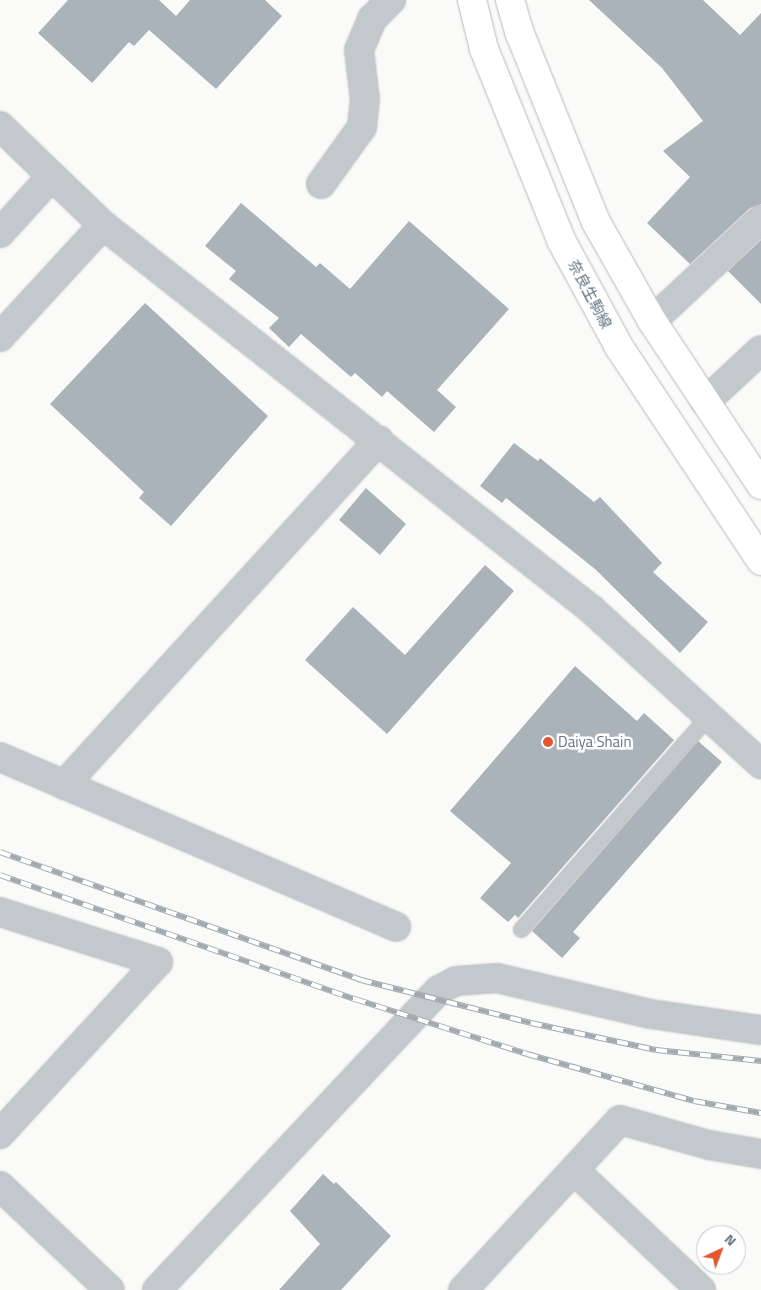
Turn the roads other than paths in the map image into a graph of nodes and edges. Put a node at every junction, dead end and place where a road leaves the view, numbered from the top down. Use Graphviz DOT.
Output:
graph roads {
  1 [pos="391,0"];
  2 [pos="472,0"];
  3 [pos="510,0"];
  4 [pos="0,126"];
  5 [pos="50,177"];
  6 [pos="321,184"];
  7 [pos="761,219"];
  8 [pos="103,225"];
  9 [pos="0,232"];
  10 [pos="652,321"];
  11 [pos="0,337"];
  12 [pos="761,350"];
  13 [pos="705,402"];
  14 [pos="379,440"];
  15 [pos="761,485"];
  16 [pos="761,561"];
  17 [pos="708,716"];
  18 [pos="0,757"];
  19 [pos="761,764"];
  20 [pos="64,785"];
  21 [pos="0,912"];
  22 [pos="396,927"];
  23 [pos="521,928"];
  24 [pos="761,1030"];
  25 [pos="0,1134"];
  26 [pos="761,1154"];
  27 [pos="574,1170"];
  28 [pos="0,1186"];
  29 [pos="110,1290"];
  30 [pos="157,1290"];
  31 [pos="463,1290"];
  32 [pos="702,1290"];
  1 -- 6 [label="street"];
  2 -- 16 [label="main road, 奈良生駒線"];
  3 -- 10 [label="main road"];
  4 -- 5 [label="street"];
  5 -- 8 [label="street"];
  5 -- 9 [label="street"];
  7 -- 10 [label="street"];
  8 -- 11 [label="street"];
  8 -- 14 [label="street"];
  10 -- 13 [label="main road"];
  12 -- 13 [label="street"];
  13 -- 15 [label="main road"];
  14 -- 17 [label="street"];
  14 -- 20 [label="street"];
  17 -- 19 [label="street"];
  17 -- 23 [label="lane"];
  18 -- 20 [label="street"];
  20 -- 22 [label="street"];
  21 -- 25 [label="street"];
  24 -- 30 [label="street"];
  26 -- 27 [label="street"];
  27 -- 31 [label="street"];
  27 -- 32 [label="street"];
  28 -- 29 [label="street"];
}
